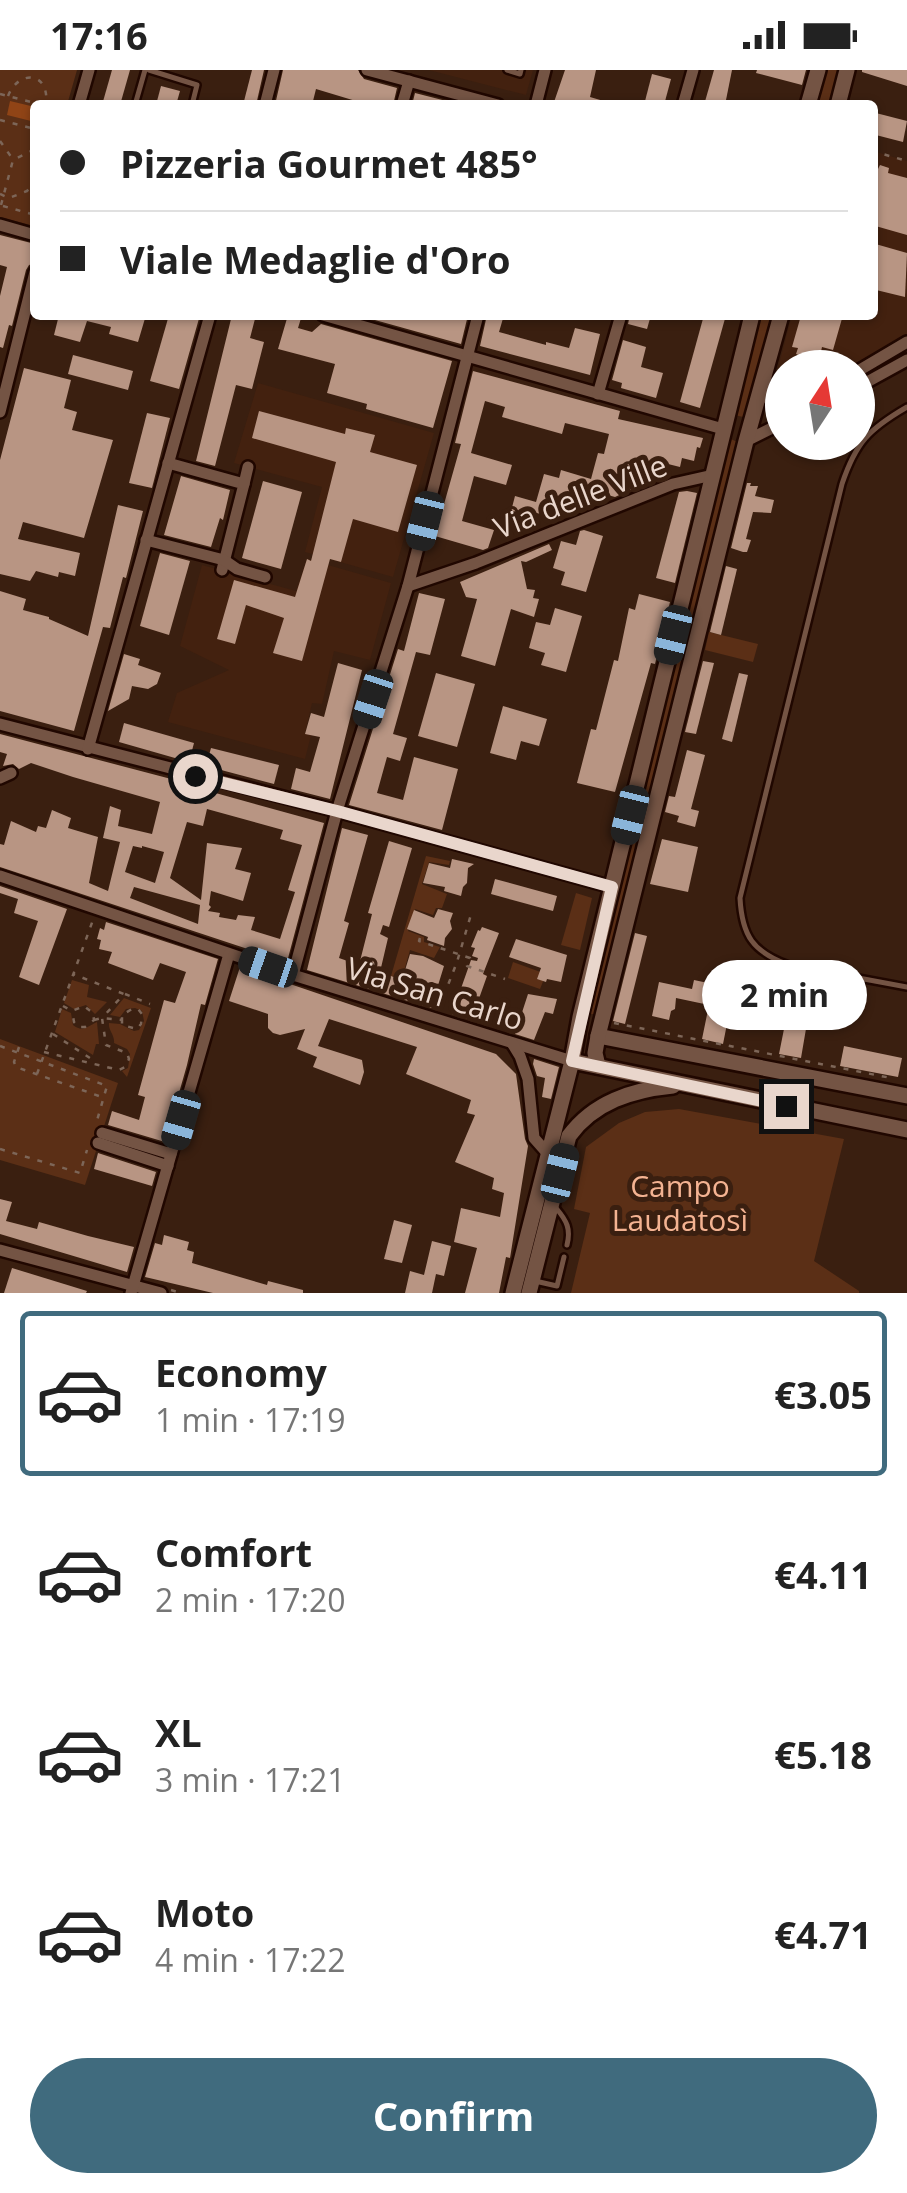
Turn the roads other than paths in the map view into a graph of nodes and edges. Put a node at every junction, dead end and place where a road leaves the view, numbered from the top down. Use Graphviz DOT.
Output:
graph roads {
  1 [pos="89,70"];
  2 [pos="147,70"];
  3 [pos="274,70"];
  4 [pos="366,70"];
  5 [pos="506,70"];
  6 [pos="521,70"];
  7 [pos="546,70"];
  8 [pos="693,70"];
  9 [pos="818,70"];
  10 [pos="847,70"];
  11 [pos="407,77"];
  12 [pos="80,100"];
  13 [pos="137,100"];
  14 [pos="193,100"];
  15 [pos="266,100"];
  16 [pos="482,100"];
  17 [pos="537,100"];
  18 [pos="685,100"];
  19 [pos="809,100"];
  20 [pos="839,100"];
  21 [pos="0,228"];
  22 [pos="30,236"];
  23 [pos="30,292"];
  24 [pos="209,320"];
  25 [pos="350,320"];
  26 [pos="477,320"];
  27 [pos="620,320"];
  28 [pos="751,320"];
  29 [pos="780,320"];
  30 [pos="907,342"];
  31 [pos="467,357"];
  32 [pos="907,360"];
  33 [pos="875,361"];
  34 [pos="875,378"];
  35 [pos="762,390"];
  36 [pos="598,394"];
  37 [pos="765,394"];
  38 [pos="907,407"];
  39 [pos="0,412"];
  40 [pos="723,429"];
  41 [pos="765,432"];
  42 [pos="746,441"];
  43 [pos="168,463"];
  44 [pos="248,467"];
  45 [pos="713,475"];
  46 [pos="244,484"];
  47 [pos="146,540"];
  48 [pos="223,565"];
  49 [pos="265,577"];
  50 [pos="408,586"];
  51 [pos="673,635"];
  52 [pos="696,641"];
  53 [pos="0,724"];
  54 [pos="88,748"];
  55 [pos="337,811"];
  56 [pos="0,876"];
  57 [pos="612,887"];
  58 [pos="229,954"];
  59 [pos="294,975"];
  60 [pos="907,987"];
  61 [pos="580,1017"];
  62 [pos="602,1026"];
  63 [pos="512,1043"];
  64 [pos="572,1061"];
  65 [pos="598,1066"];
  66 [pos="686,1084"];
  67 [pos="858,1086"];
  68 [pos="907,1096"];
  69 [pos="852,1119"];
  70 [pos="907,1130"];
  71 [pos="96,1137"];
  72 [pos="548,1155"];
  73 [pos="170,1160"];
  74 [pos="552,1203"];
  75 [pos="567,1245"];
  76 [pos="0,1250"];
  77 [pos="564,1257"];
  78 [pos="530,1286"];
  79 [pos="132,1289"];
  80 [pos="161,1293"];
  81 [pos="513,1293"];
  1 -- 12 [label="street"];
  2 -- 13 [label="lane"];
  2 -- 14 [label="lane"];
  3 -- 15 [label="street"];
  4 -- 11 [label="street"];
  5 -- 6 [label="lane"];
  7 -- 17 [label="street"];
  8 -- 18 [label="street"];
  9 -- 19 [label="street"];
  10 -- 20 [label="street"];
  11 -- 16 [label="street"];
  21 -- 22 [label="street"];
  23 -- 39 [label="street"];
  24 -- 43 [label="street"];
  25 -- 31 [label="street"];
  26 -- 31 [label="street"];
  27 -- 36 [label="street"];
  28 -- 40 [label="street"];
  29 -- 35 [label="street"];
  30 -- 33 [label="street"];
  31 -- 36 [label="street"];
  31 -- 50 [label="street"];
  32 -- 34 [label="street"];
  35 -- 37 [label="street"];
  35 -- 42 [label="street"];
  36 -- 40 [label="street"];
  38 -- 60 [label="lane"];
  40 -- 42 [label="street"];
  40 -- 45 [label="street"];
  41 -- 42 [label="street"];
  42 -- 52 [label="street"];
  43 -- 46 [label="street"];
  43 -- 47 [label="street"];
  44 -- 46 [label="street"];
  45 -- 50 [label="street, Via delle Ville"];
  45 -- 51 [label="street"];
  46 -- 48 [label="street"];
  47 -- 48 [label="street"];
  47 -- 54 [label="street"];
  48 -- 49 [label="street"];
  50 -- 55 [label="street"];
  51 -- 52 [label="street"];
  51 -- 57 [label="street"];
  52 -- 62 [label="street"];
  53 -- 54 [label="street"];
  54 -- 55 [label="street"];
  55 -- 57 [label="street"];
  55 -- 59 [label="street"];
  56 -- 58 [label="street, Via San Carlo"];
  57 -- 61 [label="street"];
  58 -- 59 [label="street, Via San Carlo"];
  58 -- 73 [label="street"];
  59 -- 63 [label="street, Via San Carlo"];
  61 -- 62 [label="street"];
  61 -- 64 [label="street"];
  62 -- 64 [label="street"];
  62 -- 65 [label="street"];
  62 -- 67 [label="street"];
  63 -- 64 [label="street, Via San Carlo"];
  63 -- 72 [label="street"];
  64 -- 65 [label="street"];
  64 -- 72 [label="street"];
  65 -- 66 [label="street"];
  66 -- 69 [label="street"];
  66 -- 74 [label="street"];
  67 -- 68 [label="street"];
  67 -- 69 [label="street"];
  69 -- 70 [label="street"];
  71 -- 73 [label="street"];
  72 -- 81 [label="street"];
  73 -- 79 [label="street"];
  74 -- 75 [label="lane"];
  74 -- 78 [label="street"];
  76 -- 79 [label="street"];
  77 -- 78 [label="lane"];
  79 -- 80 [label="street"];
}
